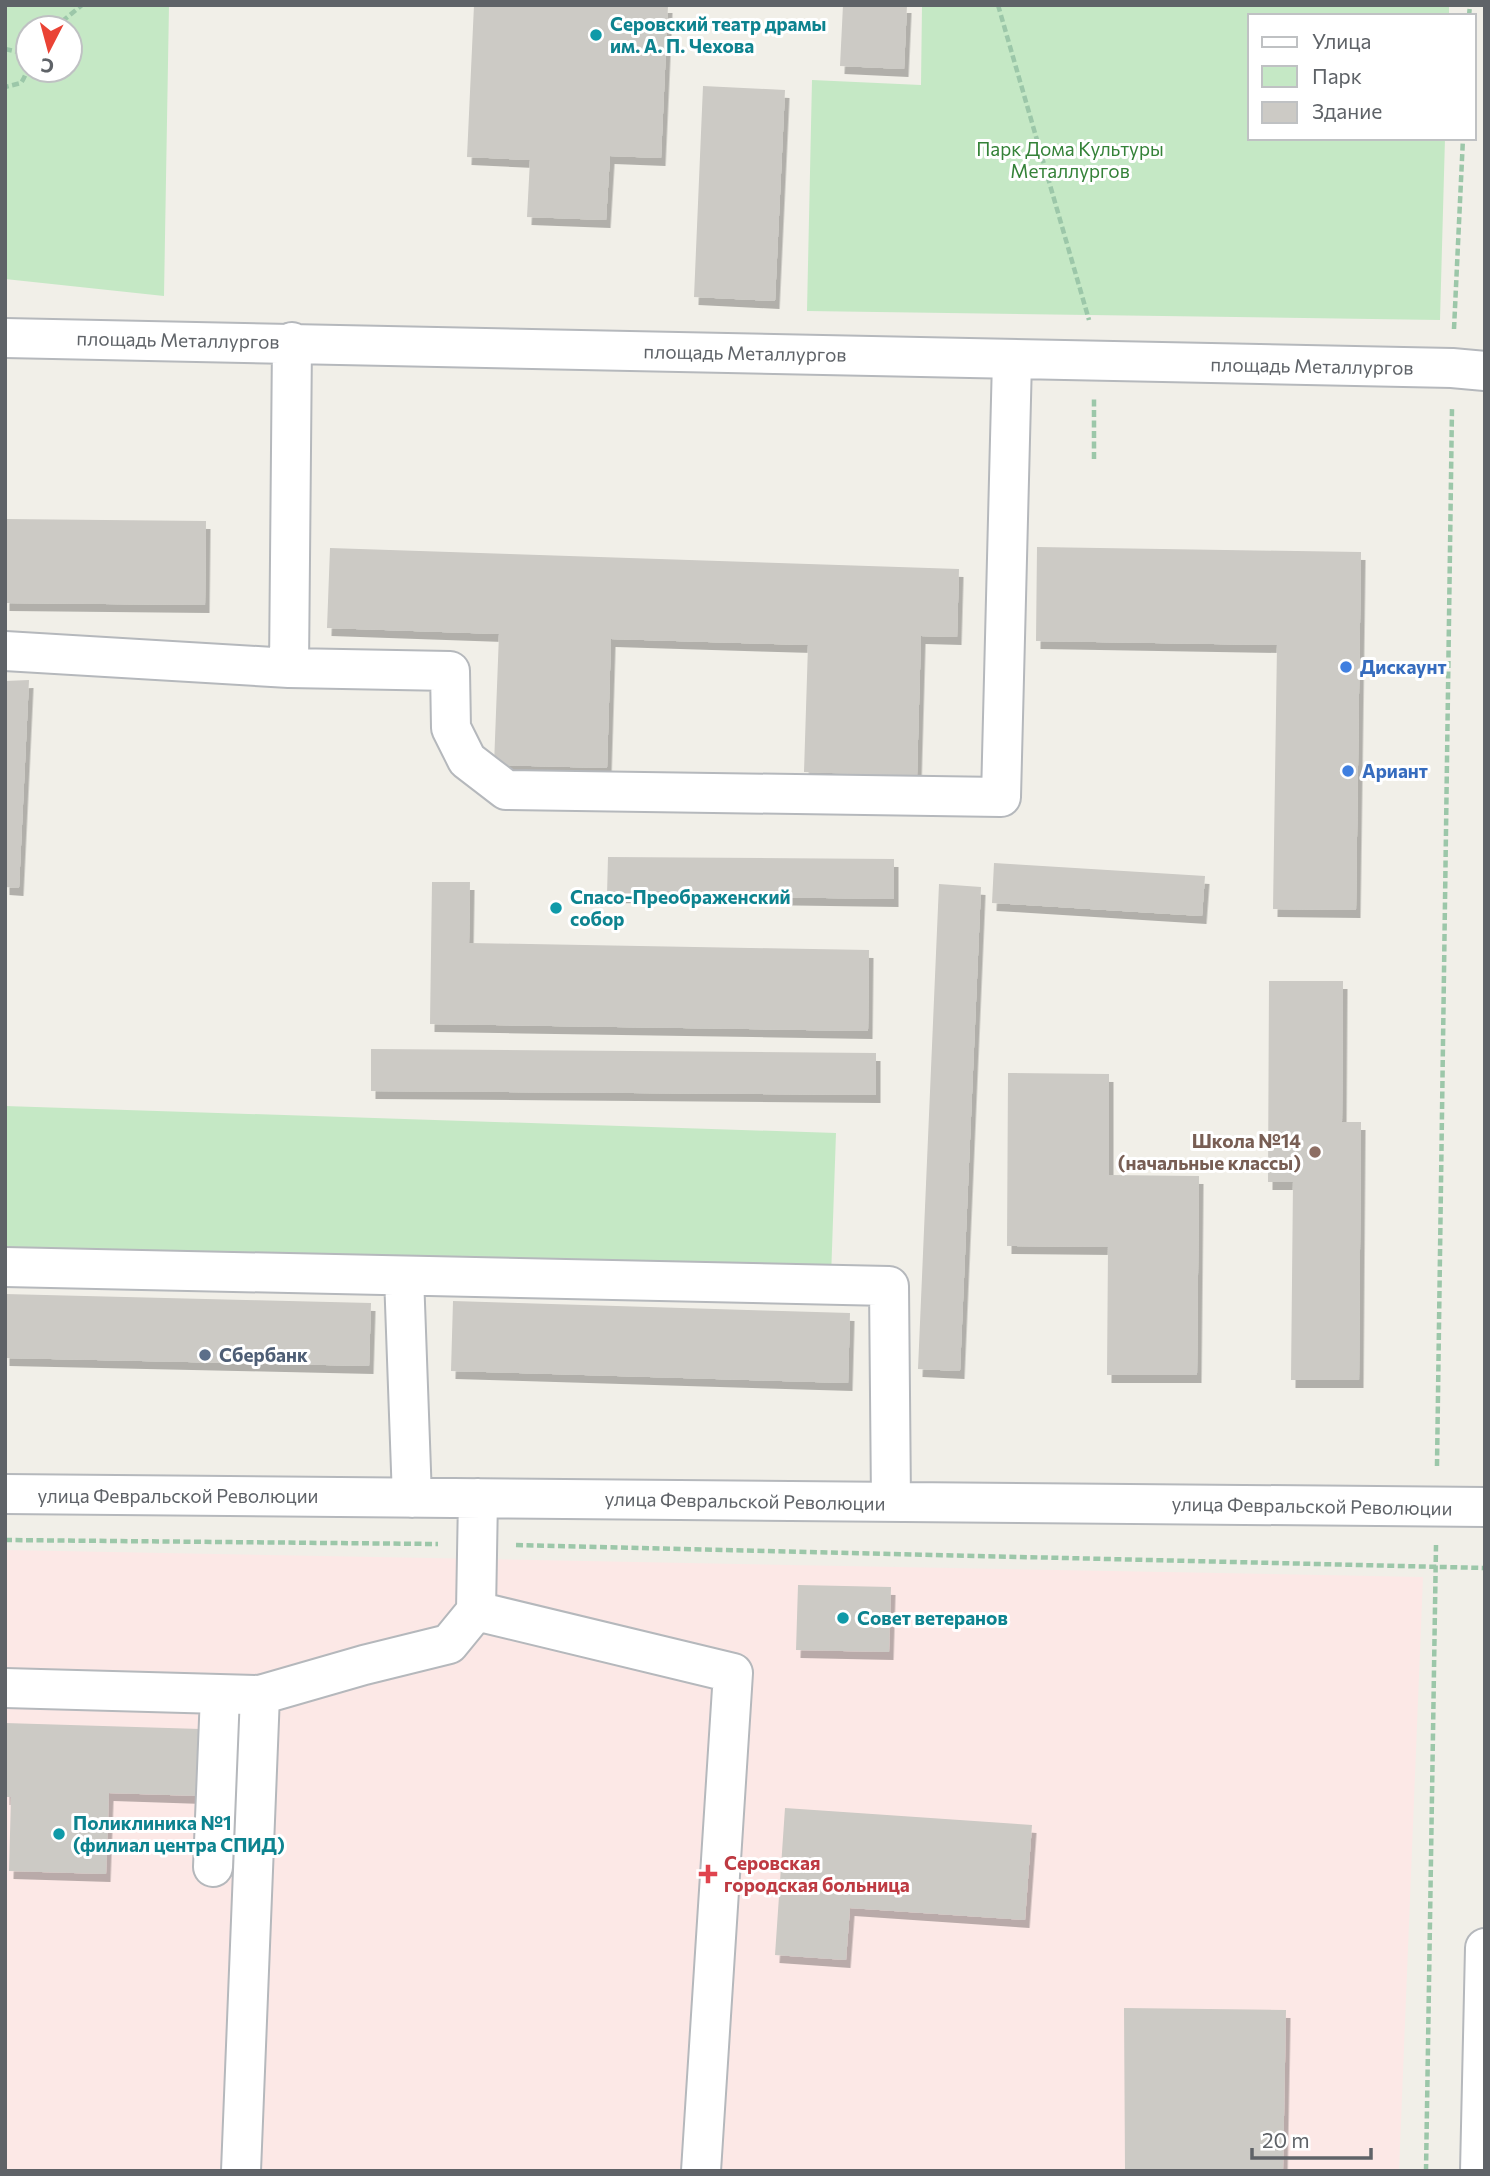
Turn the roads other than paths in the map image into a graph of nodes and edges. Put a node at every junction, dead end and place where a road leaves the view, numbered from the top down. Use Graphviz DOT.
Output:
graph roads {
  1 [pos="5,338"];
  2 [pos="292,342"];
  3 [pos="1012,360"];
  4 [pos="1468,370"];
  5 [pos="5,651"];
  6 [pos="289,668"];
  7 [pos="5,1267"];
  8 [pos="404,1276"];
  9 [pos="5,1494"];
  10 [pos="412,1498"];
  11 [pos="478,1498"];
  12 [pos="891,1502"];
  13 [pos="1485,1507"];
  14 [pos="476,1611"];
  15 [pos="5,1688"];
  16 [pos="220,1695"];
  17 [pos="260,1695"];
  18 [pos="214,1867"];
  19 [pos="1485,1948"];
  20 [pos="241,2171"];
  21 [pos="701,2171"];
  22 [pos="1480,2171"];
  1 -- 2 [label="street, площадь Металлургов"];
  2 -- 3 [label="street, площадь Металлургов"];
  2 -- 6 [label="street"];
  3 -- 4 [label="street, площадь Металлургов"];
  3 -- 6 [label="street"];
  5 -- 6 [label="street"];
  7 -- 8 [label="street"];
  8 -- 10 [label="street"];
  8 -- 12 [label="street"];
  9 -- 10 [label="street, улица Февральской Революции"];
  10 -- 11 [label="street, улица Февральской Революции"];
  11 -- 12 [label="street, улица Февральской Революции"];
  11 -- 14 [label="street"];
  12 -- 13 [label="street, улица Февральской Революции"];
  14 -- 17 [label="street"];
  14 -- 21 [label="street"];
  15 -- 16 [label="street"];
  16 -- 17 [label="street"];
  16 -- 18 [label="street"];
  17 -- 20 [label="street"];
  19 -- 22 [label="street"];
}
